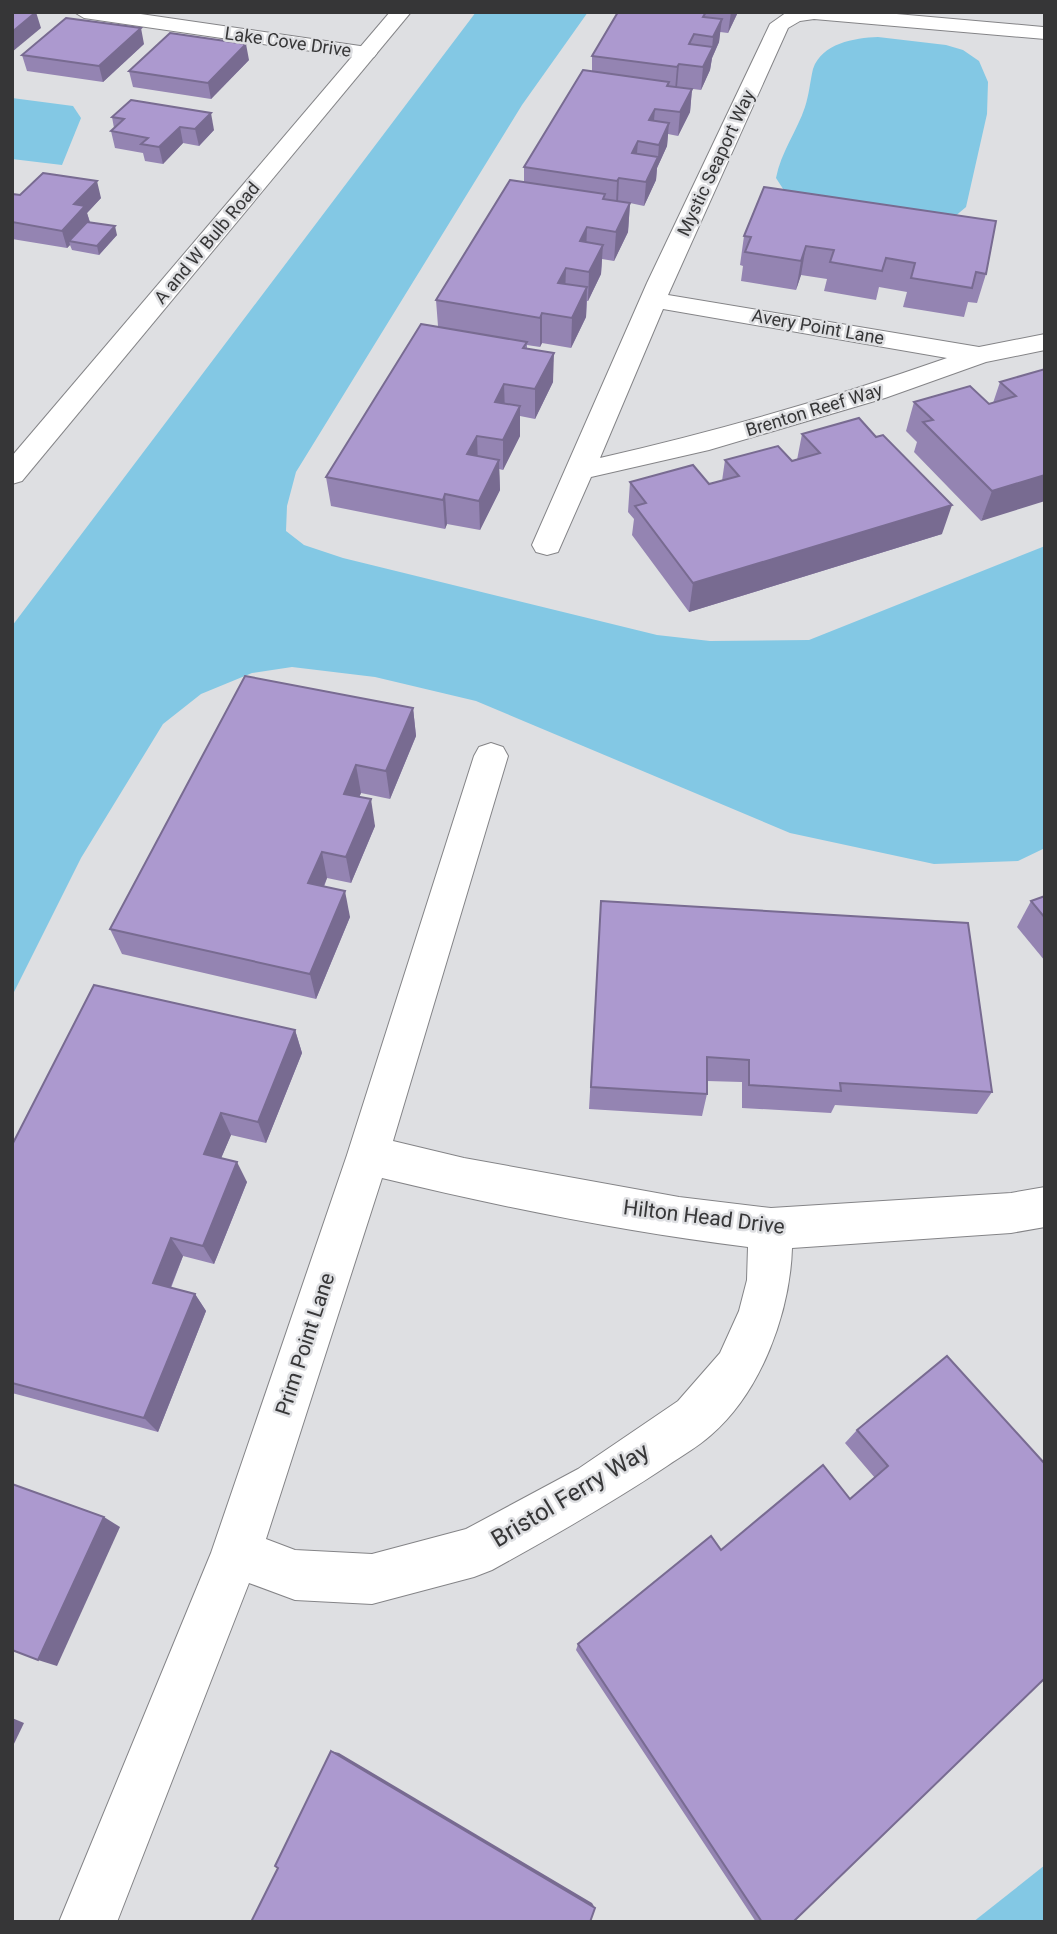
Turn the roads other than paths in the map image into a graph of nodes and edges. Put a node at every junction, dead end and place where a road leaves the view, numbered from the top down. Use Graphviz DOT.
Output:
graph roads {
  1 [pos="84,12"];
  2 [pos="401,12"];
  3 [pos="1044,33"];
  4 [pos="367,53"];
  5 [pos="655,300"];
  6 [pos="1045,342"];
  7 [pos="980,355"];
  8 [pos="580,471"];
  9 [pos="12,475"];
  10 [pos="547,545"];
  11 [pos="491,756"];
  12 [pos="368,1155"];
  13 [pos="1045,1206"];
  14 [pos="771,1229"];
  15 [pos="236,1553"];
  16 [pos="88,1922"];
  1 -- 4 [label="street, Lake Cove Drive"];
  2 -- 4 [label="street, A and W Bulb Road"];
  3 -- 5 [label="street, Mystic Seaport Way"];
  4 -- 9 [label="street, A and W Bulb Road"];
  5 -- 7 [label="street, Avery Point Lane"];
  5 -- 8 [label="street, Mystic Seaport Way"];
  6 -- 7 [label="street, Brenton Reef Way"];
  7 -- 8 [label="street, Brenton Reef Way"];
  8 -- 10 [label="street, Mystic Seaport Way"];
  11 -- 12 [label="street, Prim Point Lane"];
  12 -- 14 [label="street, Hilton Head Drive"];
  12 -- 15 [label="street, Prim Point Lane"];
  13 -- 14 [label="street, Hilton Head Drive"];
  14 -- 15 [label="street, Bristol Ferry Way"];
  15 -- 16 [label="street, Prim Point Lane"];
}
